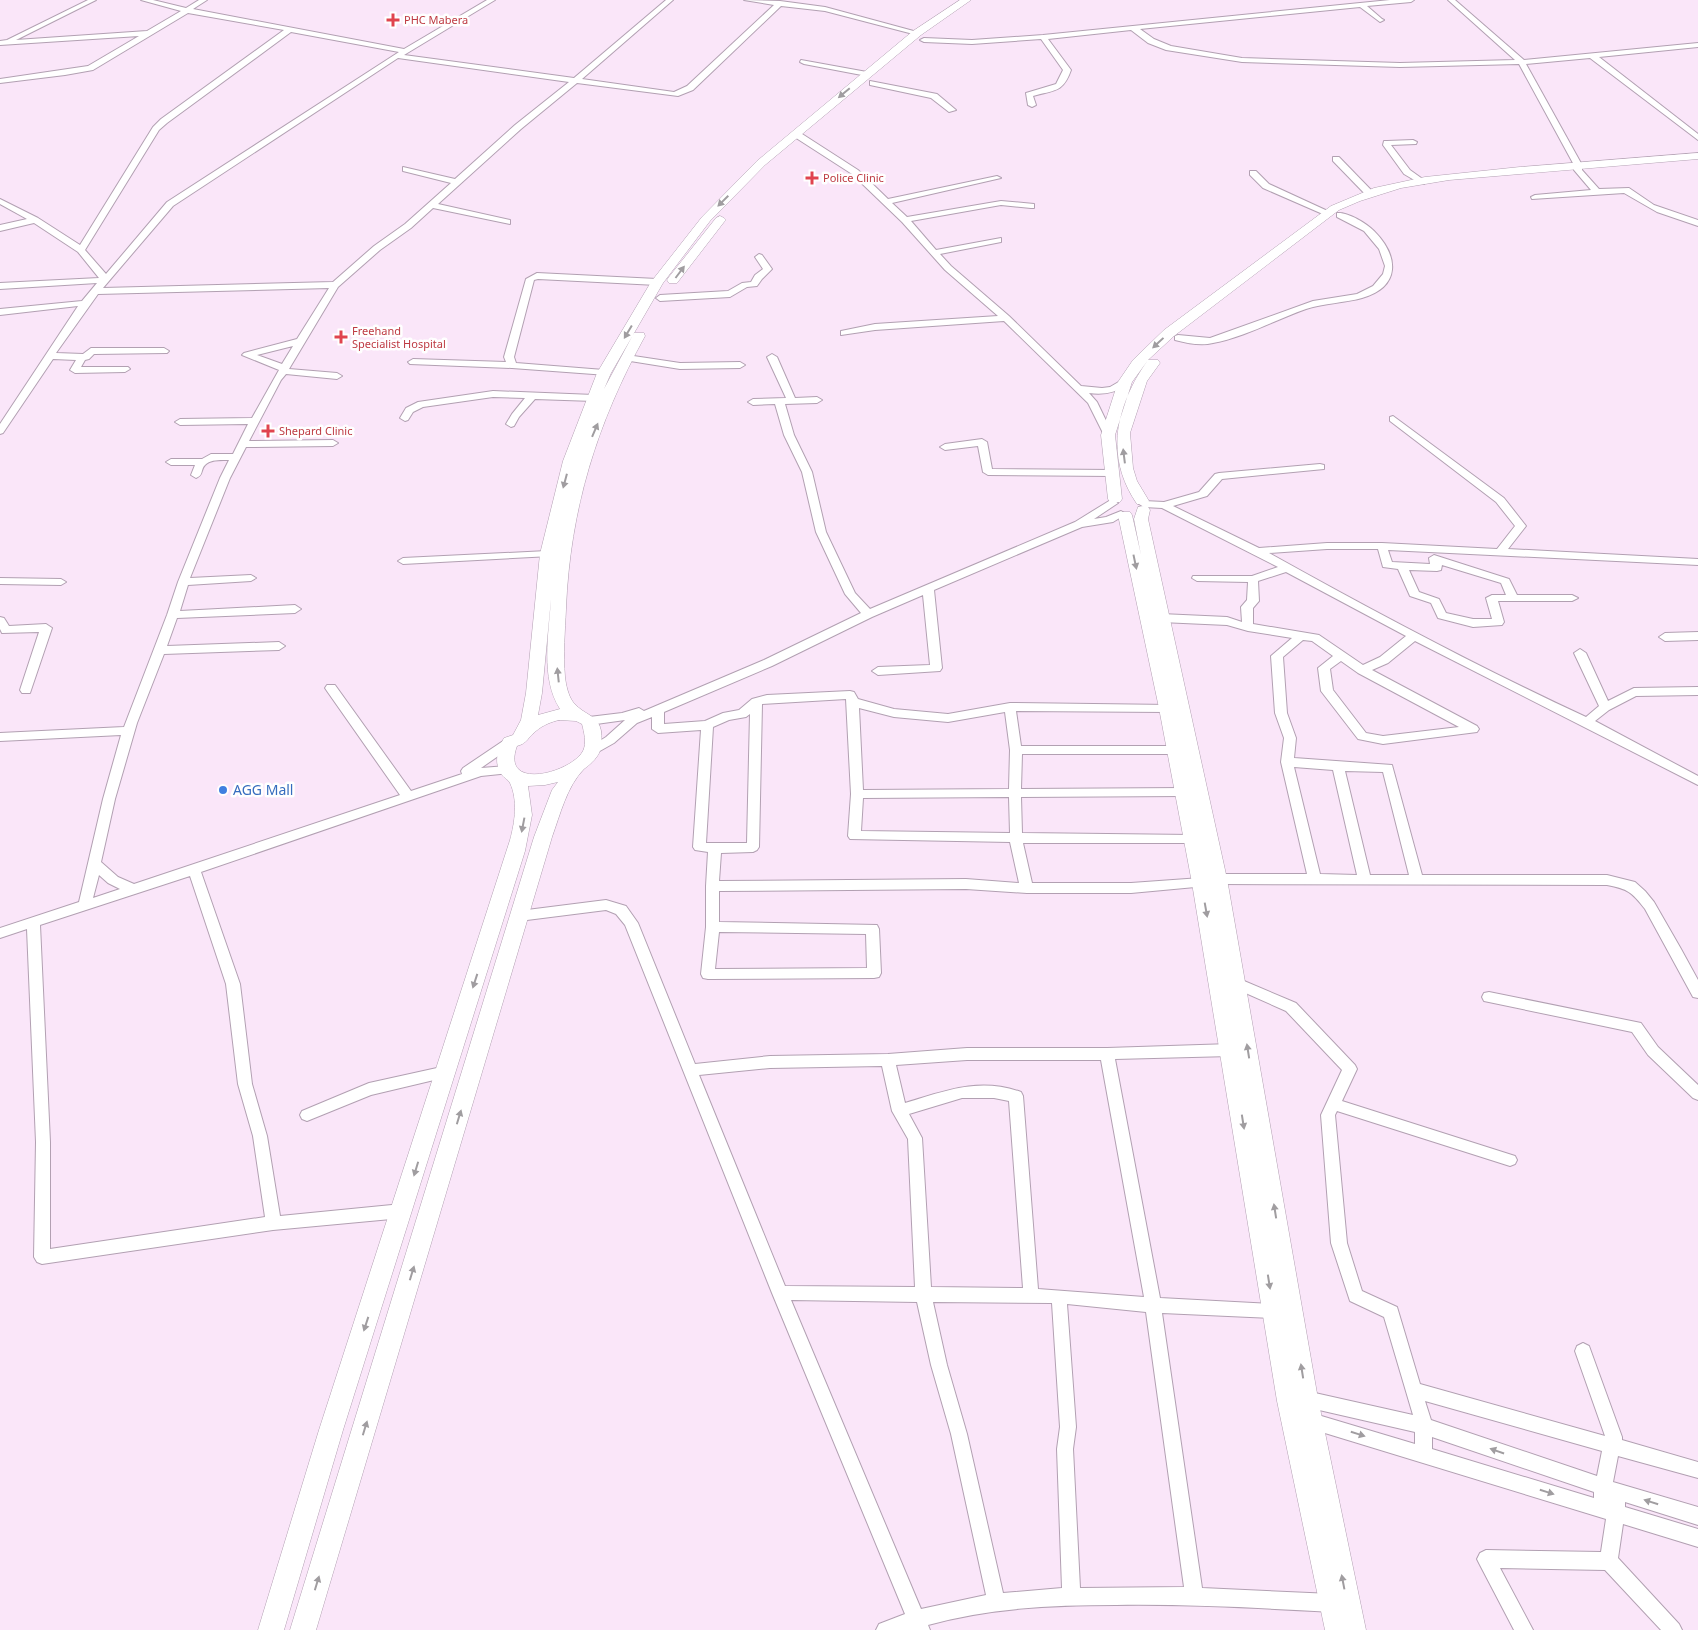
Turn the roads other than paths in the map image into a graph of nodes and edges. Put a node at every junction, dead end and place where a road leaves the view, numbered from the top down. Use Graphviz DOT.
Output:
graph roads {
  1 [pos="93,0"];
  2 [pos="144,0"];
  3 [pos="204,0"];
  4 [pos="492,0"];
  5 [pos="670,0"];
  6 [pos="747,0"];
  7 [pos="966,0"];
  8 [pos="981,0"];
  9 [pos="1411,0"];
  10 [pos="1451,0"];
  11 [pos="801,2"];
  12 [pos="780,3"];
  13 [pos="1361,5"];
  14 [pos="185,10"];
  15 [pos="1380,20"];
  16 [pos="1133,28"];
  17 [pos="289,30"];
  18 [pos="151,33"];
  19 [pos="920,37"];
  20 [pos="1043,38"];
  21 [pos="2,43"];
  22 [pos="1698,45"];
  23 [pos="406,50"];
  24 [pos="397,56"];
  25 [pos="1593,56"];
  26 [pos="804,62"];
  27 [pos="1522,62"];
  28 [pos="870,79"];
  29 [pos="577,80"];
  30 [pos="0,82"];
  31 [pos="1032,105"];
  32 [pos="952,110"];
  33 [pos="800,137"];
  34 [pos="1698,138"];
  35 [pos="1413,142"];
  36 [pos="1698,156"];
  37 [pos="1336,158"];
  38 [pos="1698,161"];
  39 [pos="406,168"];
  40 [pos="1578,168"];
  41 [pos="1253,174"];
  42 [pos="997,178"];
  43 [pos="456,182"];
  44 [pos="1421,182"];
  45 [pos="1597,192"];
  46 [pos="1370,194"];
  47 [pos="1535,197"];
  48 [pos="0,201"];
  49 [pos="886,202"];
  50 [pos="432,205"];
  51 [pos="1031,206"];
  52 [pos="1334,214"];
  53 [pos="35,220"];
  54 [pos="905,220"];
  55 [pos="507,222"];
  56 [pos="1698,222"];
  57 [pos="0,228"];
  58 [pos="998,240"];
  59 [pos="81,250"];
  60 [pos="934,253"];
  61 [pos="759,257"];
  62 [pos="106,280"];
  63 [pos="657,282"];
  64 [pos="335,285"];
  65 [pos="0,286"];
  66 [pos="97,291"];
  67 [pos="660,298"];
  68 [pos="85,303"];
  69 [pos="0,312"];
  70 [pos="1006,318"];
  71 [pos="844,333"];
  72 [pos="1178,338"];
  73 [pos="300,341"];
  74 [pos="164,351"];
  75 [pos="50,356"];
  76 [pos="82,357"];
  77 [pos="772,357"];
  78 [pos="627,358"];
  79 [pos="413,362"];
  80 [pos="512,364"];
  81 [pos="740,366"];
  82 [pos="125,369"];
  83 [pos="284,369"];
  84 [pos="604,373"];
  85 [pos="336,376"];
  86 [pos="1125,382"];
  87 [pos="1078,388"];
  88 [pos="533,395"];
  89 [pos="594,398"];
  90 [pos="791,399"];
  91 [pos="779,400"];
  92 [pos="817,400"];
  93 [pos="753,402"];
  94 [pos="405,418"];
  95 [pos="1393,419"];
  96 [pos="255,421"];
  97 [pos="180,422"];
  98 [pos="511,424"];
  99 [pos="0,431"];
  100 [pos="1108,435"];
  101 [pos="333,443"];
  102 [pos="243,444"];
  103 [pos="945,447"];
  104 [pos="236,456"];
  105 [pos="171,462"];
  106 [pos="202,462"];
  107 [pos="1320,467"];
  108 [pos="1112,473"];
  109 [pos="196,475"];
  110 [pos="1164,505"];
  111 [pos="1129,507"];
  112 [pos="1382,546"];
  113 [pos="1430,549"];
  114 [pos="1257,551"];
  115 [pos="1499,553"];
  116 [pos="547,554"];
  117 [pos="1436,560"];
  118 [pos="402,561"];
  119 [pos="1698,562"];
  120 [pos="1402,566"];
  121 [pos="1287,568"];
  122 [pos="251,578"];
  123 [pos="1197,578"];
  124 [pos="1253,579"];
  125 [pos="0,581"];
  126 [pos="61,582"];
  127 [pos="183,582"];
  128 [pos="928,588"];
  129 [pos="1513,598"];
  130 [pos="1572,598"];
  131 [pos="295,609"];
  132 [pos="868,614"];
  133 [pos="173,615"];
  134 [pos="1162,618"];
  135 [pos="0,621"];
  136 [pos="1248,627"];
  137 [pos="1302,635"];
  138 [pos="1414,636"];
  139 [pos="1698,636"];
  140 [pos="1665,637"];
  141 [pos="279,646"];
  142 [pos="159,650"];
  143 [pos="1580,653"];
  144 [pos="1341,655"];
  145 [pos="1362,670"];
  146 [pos="878,671"];
  147 [pos="331,688"];
  148 [pos="26,690"];
  149 [pos="1698,692"];
  150 [pos="756,702"];
  151 [pos="853,702"];
  152 [pos="1010,707"];
  153 [pos="1605,707"];
  154 [pos="658,708"];
  155 [pos="1166,708"];
  156 [pos="584,718"];
  157 [pos="1587,722"];
  158 [pos="707,725"];
  159 [pos="129,730"];
  160 [pos="524,730"];
  161 [pos="0,737"];
  162 [pos="510,742"];
  163 [pos="1016,750"];
  164 [pos="1174,750"];
  165 [pos="591,752"];
  166 [pos="1287,762"];
  167 [pos="1338,766"];
  168 [pos="576,768"];
  169 [pos="512,774"];
  170 [pos="1698,781"];
  171 [pos="431,788"];
  172 [pos="1184,792"];
  173 [pos="1015,793"];
  174 [pos="857,794"];
  175 [pos="408,796"];
  176 [pos="1017,838"];
  177 [pos="1192,840"];
  178 [pos="715,848"];
  179 [pos="95,864"];
  180 [pos="194,870"];
  181 [pos="1315,879"];
  182 [pos="1364,879"];
  183 [pos="1209,881"];
  184 [pos="1417,881"];
  185 [pos="712,886"];
  186 [pos="1027,888"];
  187 [pos="132,889"];
  188 [pos="85,906"];
  189 [pos="520,916"];
  190 [pos="33,923"];
  191 [pos="713,927"];
  192 [pos="0,934"];
  193 [pos="1237,983"];
  194 [pos="1698,993"];
  195 [pos="1489,997"];
  196 [pos="1231,1050"];
  197 [pos="1107,1054"];
  198 [pos="888,1060"];
  199 [pos="691,1070"];
  200 [pos="446,1072"];
  201 [pos="1698,1094"];
  202 [pos="1334,1104"];
  203 [pos="898,1111"];
  204 [pos="307,1115"];
  205 [pos="1510,1160"];
  206 [pos="402,1212"];
  207 [pos="273,1223"];
  208 [pos="780,1293"];
  209 [pos="923,1294"];
  210 [pos="1032,1296"];
  211 [pos="1059,1296"];
  212 [pos="1153,1305"];
  213 [pos="1273,1311"];
  214 [pos="1583,1351"];
  215 [pos="1413,1390"];
  216 [pos="1298,1400"];
  217 [pos="1303,1421"];
  218 [pos="1424,1426"];
  219 [pos="1612,1445"];
  220 [pos="1423,1454"];
  221 [pos="1698,1470"];
  222 [pos="1610,1489"];
  223 [pos="1608,1511"];
  224 [pos="1698,1516"];
  225 [pos="1698,1538"];
  226 [pos="1609,1561"];
  227 [pos="1194,1595"];
  228 [pos="1071,1596"];
  229 [pos="996,1602"];
  230 [pos="1332,1603"];
  231 [pos="918,1624"];
  232 [pos="271,1630"];
  233 [pos="303,1630"];
  234 [pos="885,1630"];
  235 [pos="1338,1630"];
  236 [pos="1353,1630"];
  237 [pos="1524,1630"];
  238 [pos="1673,1630"];
  1 -- 21 [label="street"];
  2 -- 14 [label="street"];
  3 -- 14 [label="street"];
  4 -- 23 [label="street"];
  5 -- 29 [label="street"];
  6 -- 12 [label="street"];
  7 -- 19 [label="main road"];
  8 -- 19 [label="main road"];
  9 -- 13 [label="street"];
  10 -- 27 [label="street"];
  11 -- 12 [label="street"];
  11 -- 19 [label="street"];
  12 -- 29 [label="street"];
  13 -- 15 [label="street"];
  13 -- 16 [label="street"];
  14 -- 17 [label="street"];
  14 -- 18 [label="street"];
  16 -- 20 [label="street"];
  16 -- 27 [label="street"];
  17 -- 23 [label="street"];
  17 -- 59 [label="street"];
  18 -- 21 [label="street"];
  18 -- 30 [label="street"];
  19 -- 20 [label="street"];
  19 -- 28 [label="main road"];
  20 -- 31 [label="street"];
  22 -- 25 [label="street"];
  23 -- 24 [label="street"];
  24 -- 29 [label="street"];
  24 -- 62 [label="street"];
  25 -- 27 [label="street"];
  25 -- 34 [label="street"];
  26 -- 28 [label="street"];
  27 -- 40 [label="street"];
  28 -- 32 [label="street"];
  28 -- 33 [label="main road"];
  29 -- 43 [label="street"];
  33 -- 49 [label="street"];
  33 -- 63 [label="main road, one-way"];
  67 -- 33 [label="main road, one-way"];
  35 -- 44 [label="street"];
  36 -- 40 [label="main road"];
  37 -- 46 [label="street"];
  38 -- 40 [label="main road"];
  39 -- 43 [label="street"];
  40 -- 44 [label="main road"];
  40 -- 45 [label="street"];
  40 -- 52 [label="main road"];
  41 -- 52 [label="street"];
  42 -- 49 [label="street"];
  43 -- 50 [label="street"];
  44 -- 46 [label="main road"];
  45 -- 47 [label="street"];
  45 -- 56 [label="street"];
  46 -- 52 [label="main road"];
  48 -- 53 [label="street"];
  49 -- 54 [label="street"];
  50 -- 55 [label="street"];
  50 -- 64 [label="street"];
  51 -- 54 [label="street"];
  52 -- 72 [label="main road"];
  52 -- 72 [label="street"];
  52 -- 86 [label="main road, one-way"];
  53 -- 57 [label="street"];
  53 -- 59 [label="street"];
  54 -- 60 [label="street"];
  58 -- 60 [label="street"];
  59 -- 62 [label="street"];
  60 -- 70 [label="street"];
  61 -- 67 [label="street"];
  62 -- 65 [label="street"];
  62 -- 66 [label="street"];
  63 -- 80 [label="street"];
  63 -- 84 [label="main road, one-way"];
  64 -- 66 [label="street"];
  64 -- 73 [label="street"];
  66 -- 68 [label="street"];
  67 -- 78 [label="main road"];
  68 -- 69 [label="street"];
  68 -- 75 [label="street"];
  70 -- 71 [label="street"];
  70 -- 87 [label="street"];
  111 -- 72 [label="main road, one-way"];
  73 -- 83 [label="street"];
  73 -- 83 [label="street"];
  74 -- 76 [label="street"];
  75 -- 76 [label="street"];
  75 -- 99 [label="street"];
  76 -- 82 [label="street"];
  77 -- 90 [label="street"];
  78 -- 81 [label="street"];
  156 -- 78 [label="main road, one-way"];
  79 -- 80 [label="street"];
  80 -- 84 [label="street"];
  83 -- 85 [label="street"];
  83 -- 96 [label="street"];
  84 -- 89 [label="main road"];
  86 -- 87 [label="street"];
  86 -- 100 [label="main road"];
  87 -- 100 [label="street"];
  88 -- 89 [label="street"];
  88 -- 94 [label="street"];
  88 -- 98 [label="street"];
  89 -- 116 [label="main road, one-way"];
  90 -- 91 [label="street"];
  90 -- 92 [label="street"];
  91 -- 93 [label="street"];
  91 -- 132 [label="street"];
  95 -- 115 [label="street"];
  96 -- 97 [label="street"];
  96 -- 102 [label="street"];
  100 -- 108 [label="main road"];
  101 -- 102 [label="street"];
  102 -- 104 [label="street"];
  103 -- 108 [label="street"];
  104 -- 106 [label="street"];
  104 -- 127 [label="street"];
  105 -- 106 [label="street"];
  106 -- 109 [label="street"];
  107 -- 110 [label="street"];
  108 -- 111 [label="main road"];
  110 -- 111 [label="street"];
  110 -- 114 [label="street"];
  111 -- 128 [label="street"];
  111 -- 134 [label="main road"];
  111 -- 155 [label="main road, one-way"];
  112 -- 113 [label="street"];
  112 -- 114 [label="street"];
  112 -- 120 [label="street"];
  113 -- 115 [label="street"];
  113 -- 117 [label="street"];
  114 -- 121 [label="street"];
  115 -- 119 [label="street"];
  116 -- 118 [label="street"];
  116 -- 160 [label="main road"];
  117 -- 120 [label="street"];
  117 -- 129 [label="street"];
  120 -- 129 [label="street"];
  121 -- 124 [label="street"];
  121 -- 138 [label="street"];
  122 -- 127 [label="street"];
  123 -- 124 [label="street"];
  124 -- 136 [label="street"];
  125 -- 126 [label="street"];
  127 -- 133 [label="street"];
  128 -- 132 [label="street"];
  128 -- 146 [label="street"];
  129 -- 130 [label="street"];
  131 -- 133 [label="street"];
  132 -- 154 [label="street"];
  133 -- 142 [label="street"];
  134 -- 136 [label="street"];
  134 -- 183 [label="main road"];
  135 -- 148 [label="street"];
  136 -- 137 [label="street"];
  137 -- 144 [label="street"];
  137 -- 166 [label="street"];
  138 -- 145 [label="street"];
  138 -- 157 [label="street"];
  139 -- 140 [label="street"];
  141 -- 142 [label="street"];
  142 -- 159 [label="street"];
  143 -- 153 [label="street"];
  144 -- 145 [label="street"];
  144 -- 145 [label="street"];
  147 -- 175 [label="street"];
  149 -- 153 [label="street"];
  150 -- 151 [label="street"];
  150 -- 158 [label="street"];
  150 -- 178 [label="street"];
  151 -- 152 [label="street"];
  151 -- 174 [label="street"];
  152 -- 155 [label="street"];
  152 -- 163 [label="street"];
  153 -- 157 [label="street"];
  154 -- 156 [label="street"];
  154 -- 158 [label="street"];
  154 -- 165 [label="street"];
  155 -- 164 [label="main road"];
  156 -- 160 [label="main road"];
  156 -- 165 [label="main road"];
  157 -- 170 [label="street"];
  158 -- 178 [label="street"];
  159 -- 161 [label="street"];
  159 -- 179 [label="street"];
  160 -- 162 [label="main road"];
  162 -- 169 [label="main road"];
  162 -- 171 [label="street"];
  163 -- 164 [label="street"];
  163 -- 173 [label="street"];
  164 -- 172 [label="main road"];
  165 -- 168 [label="main road"];
  166 -- 167 [label="street"];
  166 -- 181 [label="street"];
  167 -- 182 [label="street"];
  167 -- 184 [label="street"];
  168 -- 169 [label="main road"];
  168 -- 189 [label="main road"];
  169 -- 171 [label="street"];
  169 -- 200 [label="main road, one-way"];
  171 -- 175 [label="street"];
  172 -- 173 [label="street"];
  172 -- 177 [label="main road"];
  173 -- 174 [label="street"];
  173 -- 176 [label="street"];
  174 -- 176 [label="street"];
  175 -- 180 [label="street"];
  176 -- 177 [label="street"];
  176 -- 186 [label="street"];
  177 -- 183 [label="main road"];
  178 -- 185 [label="street"];
  179 -- 187 [label="street"];
  179 -- 188 [label="street"];
  180 -- 187 [label="street"];
  180 -- 207 [label="street"];
  181 -- 182 [label="street"];
  181 -- 183 [label="street"];
  182 -- 184 [label="street"];
  183 -- 186 [label="street"];
  183 -- 193 [label="main road"];
  183 -- 196 [label="main road, one-way"];
  184 -- 194 [label="street"];
  185 -- 186 [label="street"];
  185 -- 191 [label="street"];
  187 -- 188 [label="street"];
  188 -- 190 [label="street"];
  189 -- 199 [label="street"];
  233 -- 189 [label="main road, one-way"];
  190 -- 192 [label="street"];
  190 -- 207 [label="street"];
  191 -- 191 [label="street"];
  193 -- 202 [label="street"];
  216 -- 193 [label="main road, one-way"];
  195 -- 201 [label="street"];
  196 -- 197 [label="street"];
  196 -- 213 [label="main road, one-way"];
  197 -- 198 [label="street"];
  197 -- 212 [label="street"];
  198 -- 199 [label="street"];
  198 -- 203 [label="street"];
  199 -- 208 [label="street"];
  200 -- 204 [label="street"];
  200 -- 206 [label="main road, one-way"];
  202 -- 205 [label="street"];
  202 -- 215 [label="street"];
  203 -- 209 [label="street"];
  203 -- 210 [label="street"];
  206 -- 207 [label="street"];
  206 -- 232 [label="main road, one-way"];
  208 -- 209 [label="street"];
  208 -- 231 [label="street"];
  209 -- 210 [label="street"];
  209 -- 229 [label="street"];
  210 -- 211 [label="street"];
  211 -- 212 [label="street"];
  211 -- 228 [label="street"];
  212 -- 213 [label="street"];
  212 -- 227 [label="street"];
  213 -- 216 [label="main road"];
  214 -- 219 [label="street"];
  215 -- 218 [label="street"];
  215 -- 219 [label="street"];
  216 -- 217 [label="main road"];
  216 -- 218 [label="street"];
  217 -- 220 [label="street, one-way"];
  217 -- 230 [label="main road"];
  236 -- 217 [label="main road, one-way"];
  218 -- 220 [label="street"];
  222 -- 218 [label="street, one-way"];
  219 -- 221 [label="street"];
  219 -- 222 [label="street"];
  220 -- 223 [label="street, one-way"];
  222 -- 223 [label="street"];
  224 -- 222 [label="street, one-way"];
  223 -- 225 [label="street"];
  223 -- 226 [label="street"];
  226 -- 237 [label="street"];
  226 -- 238 [label="street"];
  227 -- 228 [label="street"];
  227 -- 230 [label="street"];
  228 -- 229 [label="street"];
  229 -- 231 [label="street"];
  230 -- 235 [label="main road"];
  231 -- 234 [label="street"];
}
